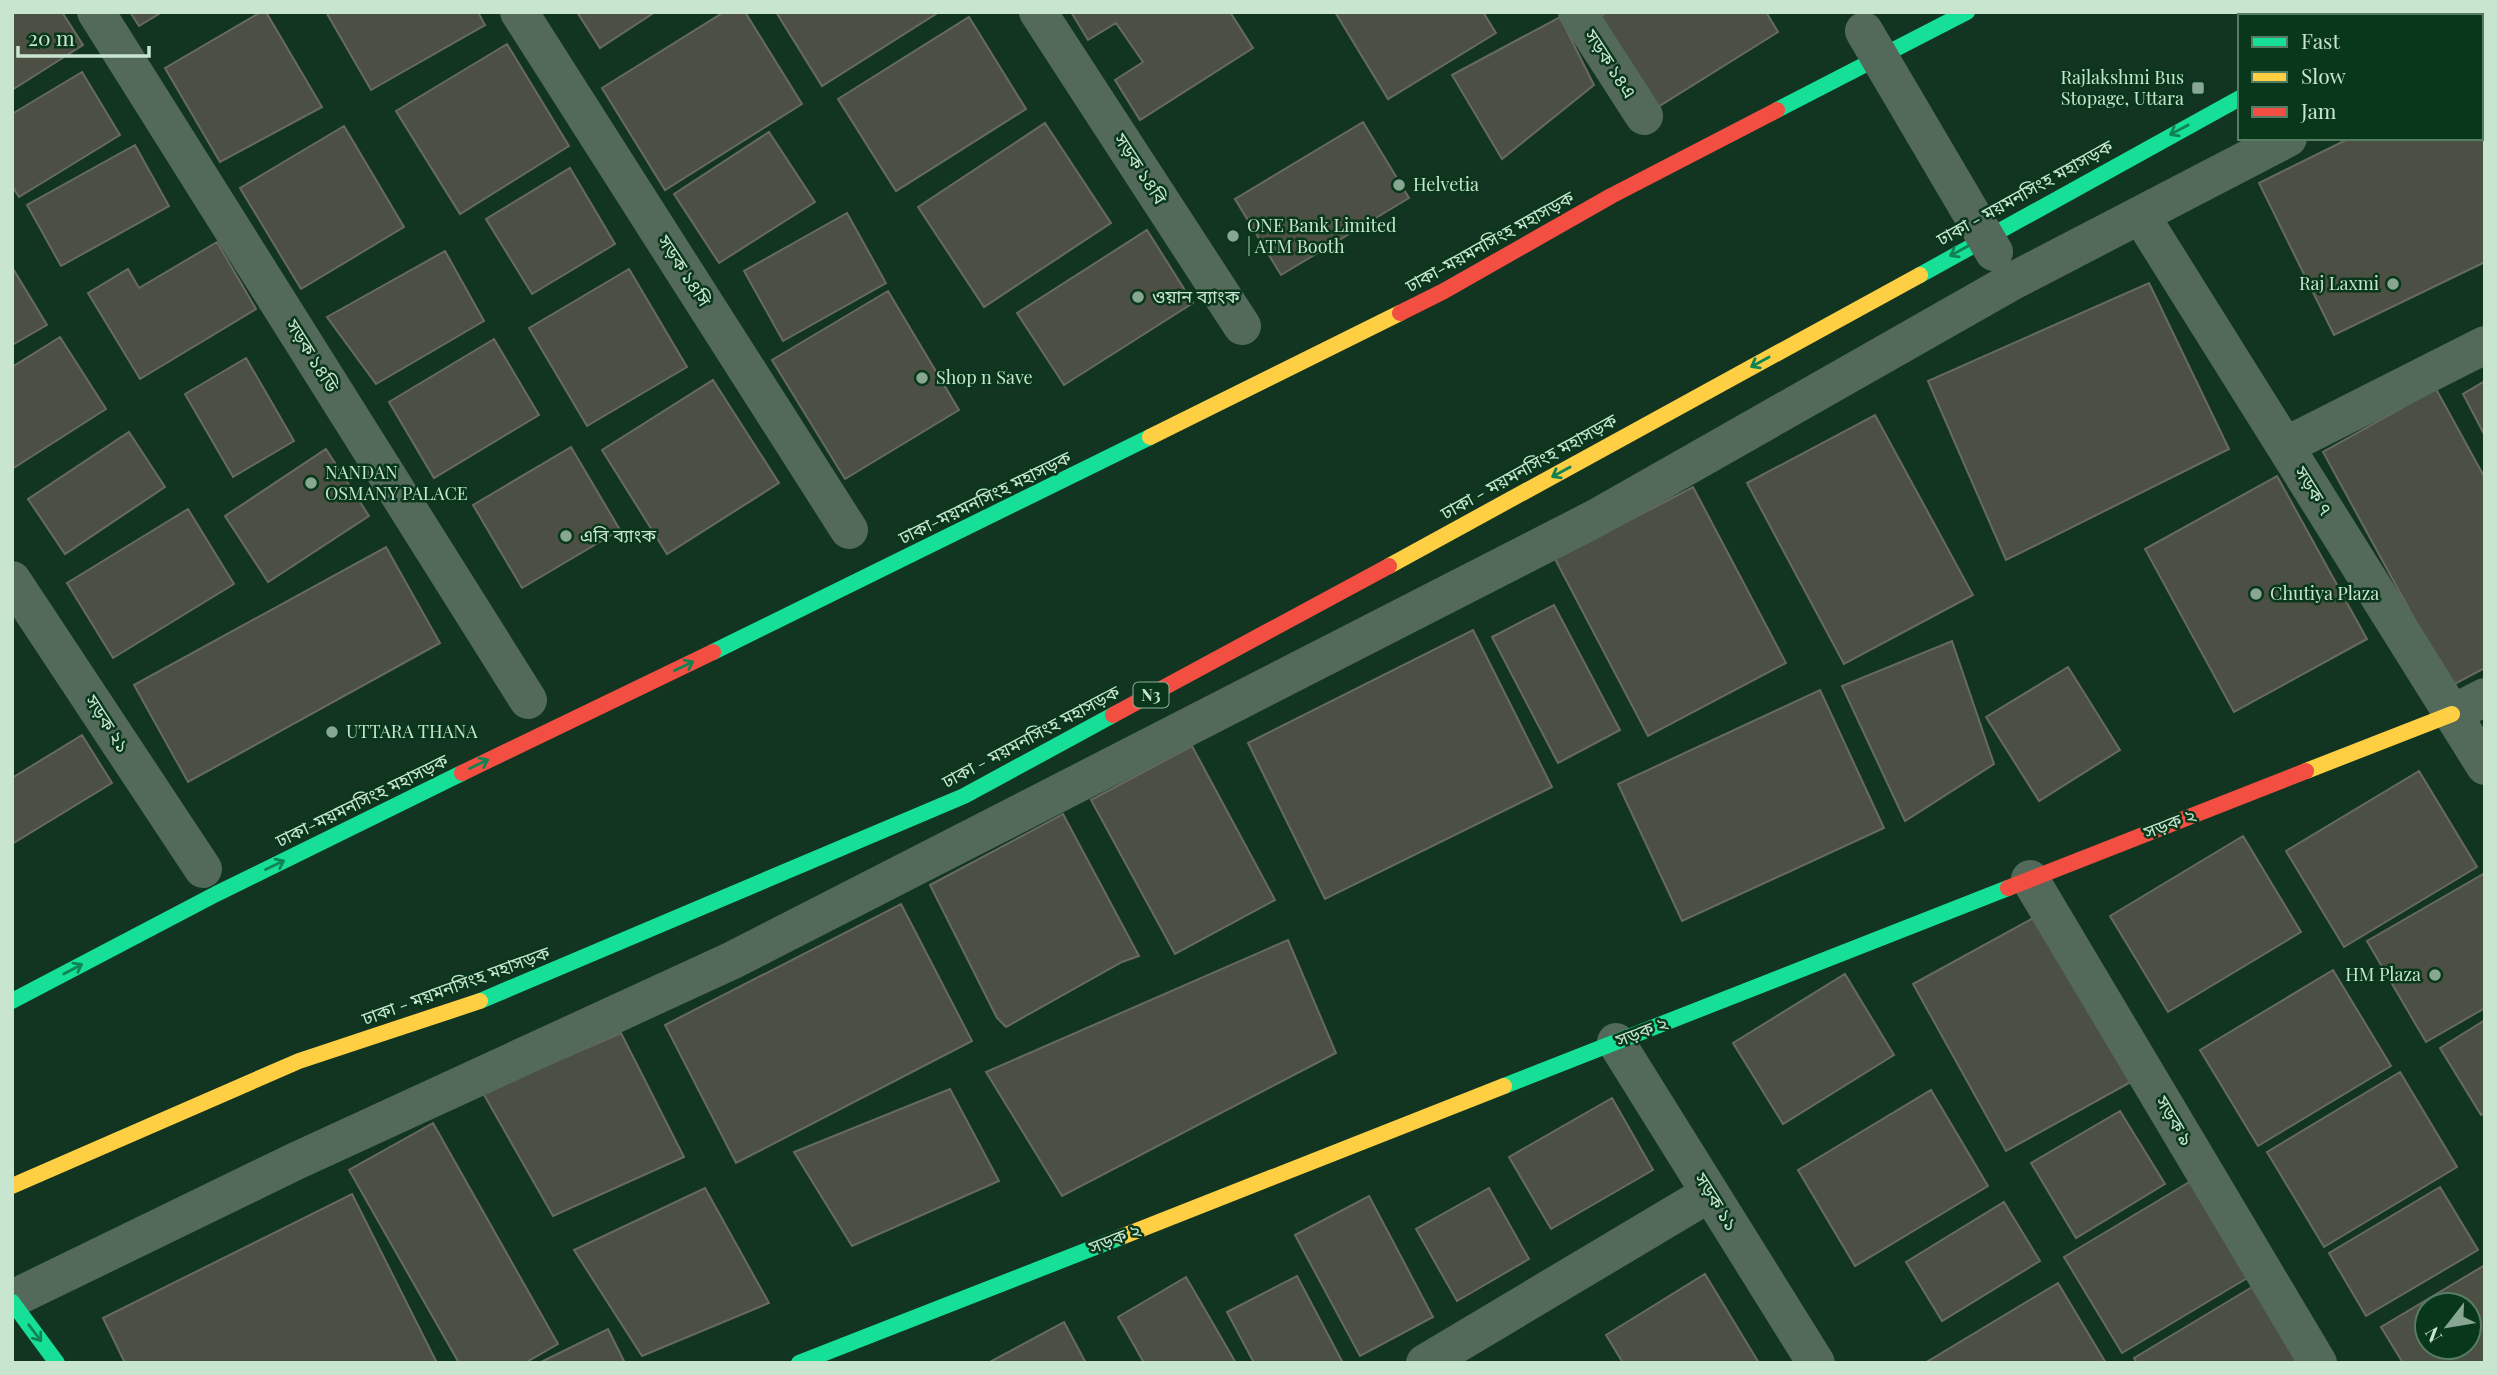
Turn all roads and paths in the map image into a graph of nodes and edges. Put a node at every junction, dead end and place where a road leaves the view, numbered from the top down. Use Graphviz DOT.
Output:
graph roads {
  1 [pos="96,12"];
  2 [pos="520,12"];
  3 [pos="1038,12"];
  4 [pos="1577,12"];
  5 [pos="1967,12"];
  6 [pos="1864,31"];
  7 [pos="2238,99"];
  8 [pos="1644,117"];
  9 [pos="2284,140"];
  10 [pos="2141,216"];
  11 [pos="1994,252"];
  12 [pos="1242,326"];
  13 [pos="2485,345"];
  14 [pos="2285,446"];
  15 [pos="849,530"];
  16 [pos="12,580"];
  17 [pos="528,700"];
  18 [pos="2468,706"];
  19 [pos="2485,766"];
  20 [pos="203,869"];
  21 [pos="2030,879"];
  22 [pos="12,1001"];
  23 [pos="1616,1042"];
  24 [pos="12,1186"];
  25 [pos="1710,1193"];
  26 [pos="12,1301"];
  27 [pos="57,1363"];
  28 [pos="799,1363"];
  29 [pos="1425,1363"];
  30 [pos="1816,1363"];
  31 [pos="2318,1363"];
  1 -- 17 [label="street, সড়ক ১৪ডি"];
  2 -- 15 [label="street, সড়ক ১৪সি"];
  3 -- 12 [label="street, সড়ক ১৪বি"];
  4 -- 8 [label="street, সড়ক ১৪এ"];
  22 -- 5 [label="main road, ঢাকা-ময়মনসিংহ মহাসড়ক, one-way"];
  6 -- 11 [label="street, bridge"];
  7 -- 24 [label="main road, ঢাকা - ময়মনসিংহ মহাসড়ক / N3, one-way"];
  9 -- 10 [label="street"];
  10 -- 14 [label="street, সড়ক ৭"];
  10 -- 26 [label="street"];
  13 -- 14 [label="street"];
  14 -- 18 [label="street, সড়ক ৭"];
  16 -- 20 [label="street, সড়ক ২১"];
  18 -- 19 [label="street, সড়ক ৭"];
  18 -- 21 [label="main road, সড়ক ২"];
  21 -- 23 [label="main road, সড়ক ২"];
  21 -- 31 [label="street, সড়ক ৯"];
  23 -- 25 [label="street, সড়ক ১১"];
  23 -- 28 [label="main road, সড়ক ২"];
  25 -- 29 [label="street"];
  25 -- 30 [label="street, সড়ক ১১"];
  26 -- 27 [label="main road, one-way"];
}
